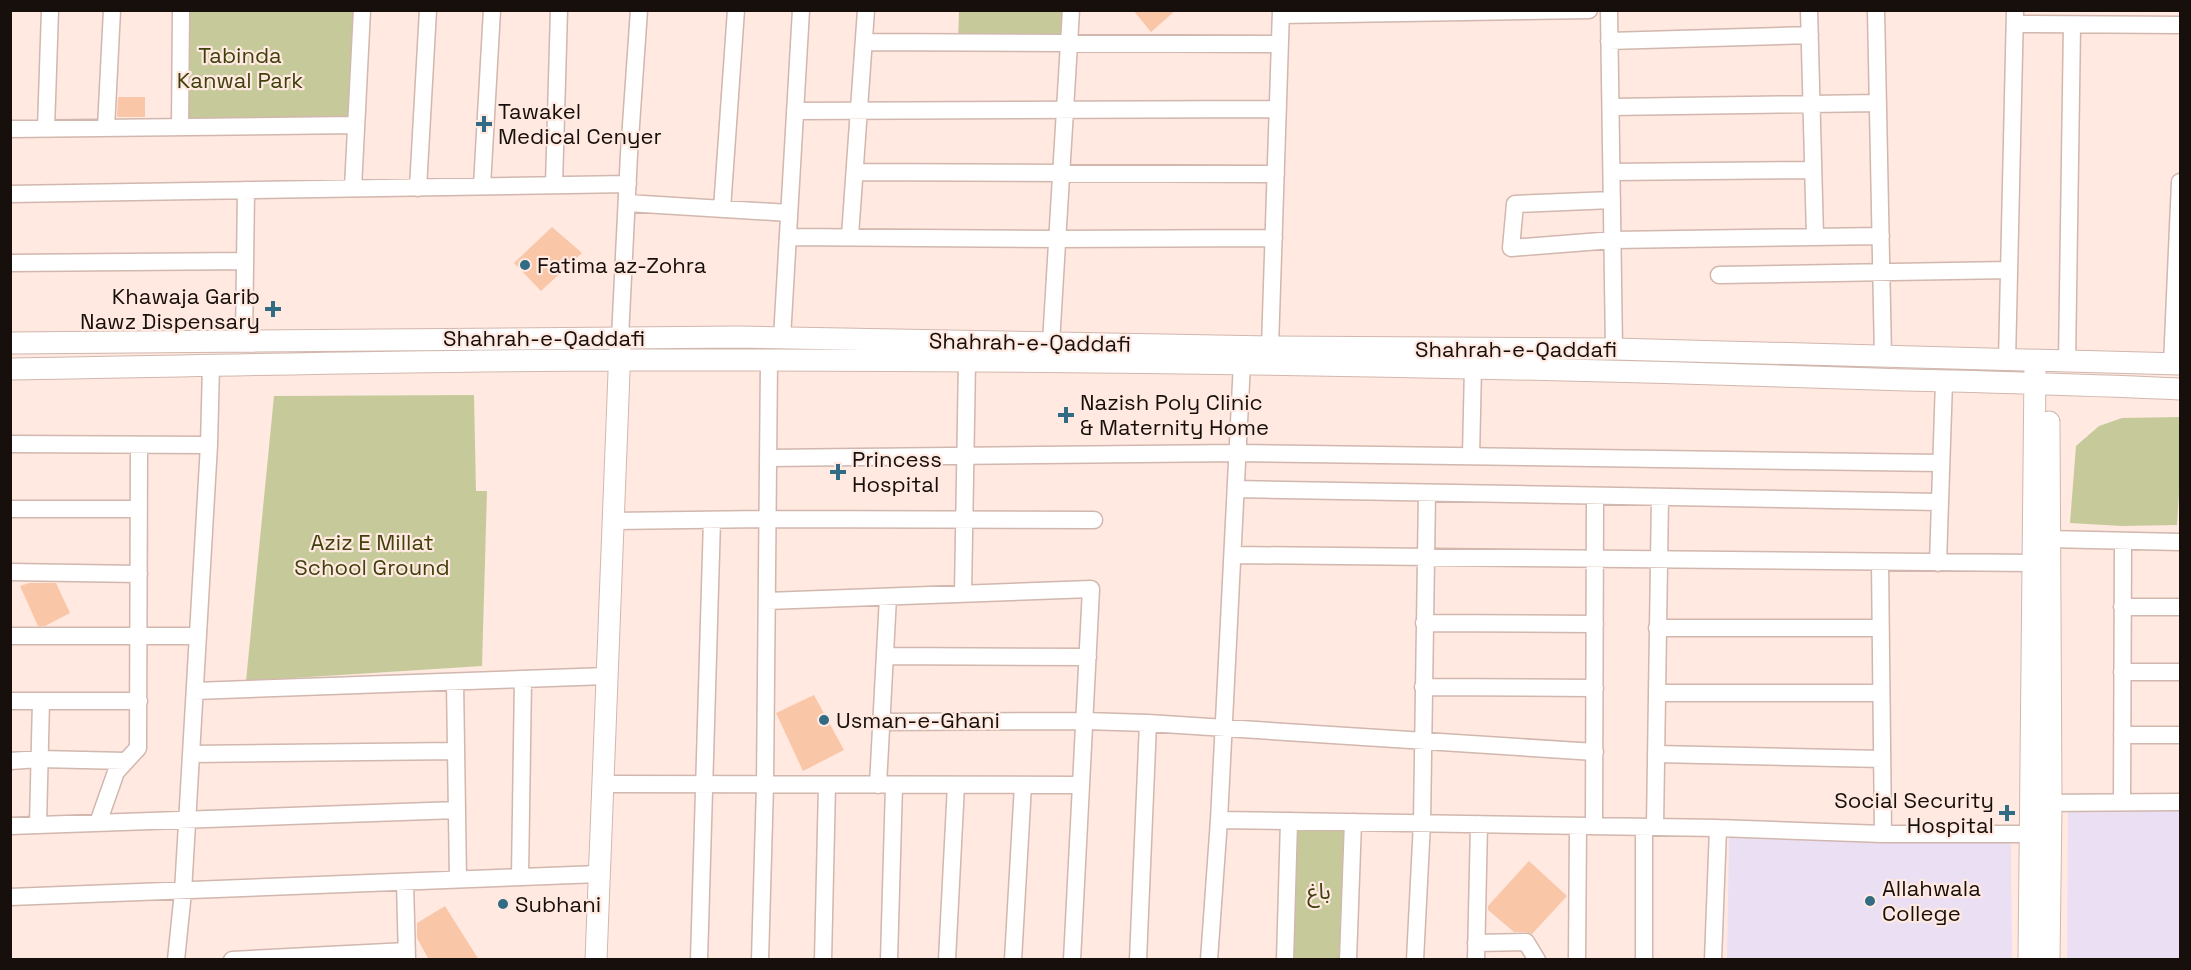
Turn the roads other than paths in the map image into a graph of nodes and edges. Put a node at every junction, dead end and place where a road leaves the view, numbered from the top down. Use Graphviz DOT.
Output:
graph roads {
  1 [pos="50,10"];
  2 [pos="112,10"];
  3 [pos="181,10"];
  4 [pos="362,10"];
  5 [pos="428,10"];
  6 [pos="492,10"];
  7 [pos="559,10"];
  8 [pos="639,10"];
  9 [pos="736,10"];
  10 [pos="801,10"];
  11 [pos="866,10"];
  12 [pos="1071,10"];
  13 [pos="1589,10"];
  14 [pos="1609,10"];
  15 [pos="1809,10"];
  16 [pos="1876,10"];
  17 [pos="1433,12"];
  18 [pos="1281,13"];
  19 [pos="2015,17"];
  20 [pos="2072,25"];
  21 [pos="2181,25"];
  22 [pos="1810,35"];
  23 [pos="1609,41"];
  24 [pos="864,42"];
  25 [pos="1069,43"];
  26 [pos="1280,44"];
  27 [pos="1878,103"];
  28 [pos="1811,104"];
  29 [pos="1611,107"];
  30 [pos="1278,109"];
  31 [pos="1065,110"];
  32 [pos="795,111"];
  33 [pos="859,111"];
  34 [pos="356,124"];
  35 [pos="180,127"];
  36 [pos="106,128"];
  37 [pos="10,129"];
  38 [pos="46,129"];
  39 [pos="1813,170"];
  40 [pos="855,172"];
  41 [pos="1612,172"];
  42 [pos="1061,173"];
  43 [pos="1276,174"];
  44 [pos="2181,182"];
  45 [pos="628,184"];
  46 [pos="554,185"];
  47 [pos="482,186"];
  48 [pos="353,188"];
  49 [pos="418,188"];
  50 [pos="246,190"];
  51 [pos="10,194"];
  52 [pos="1612,200"];
  53 [pos="627,203"];
  54 [pos="722,209"];
  55 [pos="2180,212"];
  56 [pos="789,213"];
  57 [pos="850,236"];
  58 [pos="1881,236"];
  59 [pos="788,237"];
  60 [pos="1815,237"];
  61 [pos="1274,238"];
  62 [pos="1057,239"];
  63 [pos="1613,240"];
  64 [pos="245,261"];
  65 [pos="10,263"];
  66 [pos="2009,270"];
  67 [pos="1881,272"];
  68 [pos="1719,275"];
  69 [pos="2178,277"];
  70 [pos="620,338"];
  71 [pos="782,338"];
  72 [pos="244,341"];
  73 [pos="10,343"];
  74 [pos="1051,343"];
  75 [pos="1270,347"];
  76 [pos="1614,349"];
  77 [pos="1883,357"];
  78 [pos="620,360"];
  79 [pos="769,360"];
  80 [pos="967,361"];
  81 [pos="2007,361"];
  82 [pos="2051,362"];
  83 [pos="1242,363"];
  84 [pos="2176,364"];
  85 [pos="211,366"];
  86 [pos="1473,367"];
  87 [pos="10,369"];
  88 [pos="1944,381"];
  89 [pos="2042,383"];
  90 [pos="2181,389"];
  91 [pos="10,444"];
  92 [pos="139,445"];
  93 [pos="209,445"];
  94 [pos="1238,453"];
  95 [pos="965,456"];
  96 [pos="1471,456"];
  97 [pos="768,458"];
  98 [pos="1941,463"];
  99 [pos="1236,489"];
  100 [pos="1426,493"];
  101 [pos="1595,497"];
  102 [pos="1660,497"];
  103 [pos="1940,502"];
  104 [pos="10,509"];
  105 [pos="139,509"];
  106 [pos="768,519"];
  107 [pos="712,520"];
  108 [pos="965,520"];
  109 [pos="1095,520"];
  110 [pos="613,521"];
  111 [pos="2048,539"];
  112 [pos="2123,542"];
  113 [pos="2181,542"];
  114 [pos="1233,555"];
  115 [pos="1425,557"];
  116 [pos="1596,559"];
  117 [pos="1658,560"];
  118 [pos="1880,562"];
  119 [pos="1938,563"];
  120 [pos="2032,563"];
  121 [pos="10,572"];
  122 [pos="139,574"];
  123 [pos="963,594"];
  124 [pos="888,597"];
  125 [pos="767,601"];
  126 [pos="2122,607"];
  127 [pos="2181,607"];
  128 [pos="1424,623"];
  129 [pos="1595,624"];
  130 [pos="1657,628"];
  131 [pos="1880,628"];
  132 [pos="10,636"];
  133 [pos="139,636"];
  134 [pos="198,636"];
  135 [pos="885,656"];
  136 [pos="1088,657"];
  137 [pos="2122,672"];
  138 [pos="2181,672"];
  139 [pos="607,676"];
  140 [pos="523,679"];
  141 [pos="455,682"];
  142 [pos="1424,687"];
  143 [pos="1595,688"];
  144 [pos="195,691"];
  145 [pos="1656,693"];
  146 [pos="1881,693"];
  147 [pos="10,701"];
  148 [pos="41,701"];
  149 [pos="139,701"];
  150 [pos="1085,721"];
  151 [pos="881,722"];
  152 [pos="1148,723"];
  153 [pos="1223,728"];
  154 [pos="2122,735"];
  155 [pos="2181,735"];
  156 [pos="1423,741"];
  157 [pos="456,751"];
  158 [pos="1595,753"];
  159 [pos="191,754"];
  160 [pos="1656,754"];
  161 [pos="40,759"];
  162 [pos="1882,759"];
  163 [pos="10,761"];
  164 [pos="126,761"];
  165 [pos="603,784"];
  166 [pos="704,785"];
  167 [pos="765,785"];
  168 [pos="827,785"];
  169 [pos="886,785"];
  170 [pos="956,785"];
  171 [pos="1023,785"];
  172 [pos="1081,785"];
  173 [pos="2122,802"];
  174 [pos="2181,802"];
  175 [pos="2030,803"];
  176 [pos="2051,803"];
  177 [pos="457,810"];
  178 [pos="188,820"];
  179 [pos="1220,820"];
  180 [pos="1289,821"];
  181 [pos="1353,822"];
  182 [pos="98,823"];
  183 [pos="1422,823"];
  184 [pos="1479,824"];
  185 [pos="38,825"];
  186 [pos="10,826"];
  187 [pos="1586,826"];
  188 [pos="1650,827"];
  189 [pos="1718,828"];
  190 [pos="1883,834"];
  191 [pos="2041,834"];
  192 [pos="599,874"];
  193 [pos="520,877"];
  194 [pos="458,879"];
  195 [pos="405,882"];
  196 [pos="183,892"];
  197 [pos="10,897"];
  198 [pos="1476,951"];
  199 [pos="407,955"];
  200 [pos="176,960"];
  201 [pos="232,960"];
  202 [pos="596,960"];
  203 [pos="699,960"];
  204 [pos="760,960"];
  205 [pos="823,960"];
  206 [pos="889,960"];
  207 [pos="947,960"];
  208 [pos="1013,960"];
  209 [pos="1072,960"];
  210 [pos="1138,960"];
  211 [pos="1209,960"];
  212 [pos="1285,960"];
  213 [pos="1348,960"];
  214 [pos="1415,960"];
  215 [pos="1537,960"];
  216 [pos="1577,960"];
  217 [pos="1644,960"];
  218 [pos="1713,960"];
  219 [pos="2029,960"];
  220 [pos="2049,960"];
  1 -- 38 [label="street"];
  2 -- 36 [label="street"];
  3 -- 35 [label="street"];
  4 -- 34 [label="street"];
  5 -- 49 [label="street"];
  6 -- 47 [label="street"];
  7 -- 46 [label="street"];
  8 -- 45 [label="street"];
  9 -- 54 [label="street"];
  10 -- 32 [label="street"];
  11 -- 24 [label="street"];
  12 -- 25 [label="street"];
  13 -- 17 [label="street"];
  14 -- 23 [label="street"];
  15 -- 22 [label="street"];
  16 -- 27 [label="street"];
  17 -- 18 [label="street"];
  18 -- 26 [label="street"];
  19 -- 20 [label="street"];
  19 -- 66 [label="street"];
  20 -- 21 [label="street"];
  20 -- 82 [label="street"];
  22 -- 23 [label="street"];
  22 -- 28 [label="street"];
  23 -- 29 [label="street"];
  24 -- 25 [label="street"];
  24 -- 33 [label="street"];
  25 -- 26 [label="street"];
  25 -- 31 [label="street"];
  26 -- 30 [label="street"];
  27 -- 28 [label="street"];
  27 -- 58 [label="street"];
  28 -- 29 [label="street"];
  28 -- 39 [label="street"];
  29 -- 41 [label="street"];
  30 -- 31 [label="street"];
  30 -- 43 [label="street"];
  31 -- 33 [label="street"];
  31 -- 42 [label="street"];
  32 -- 33 [label="street"];
  32 -- 56 [label="street"];
  33 -- 40 [label="street"];
  34 -- 35 [label="street"];
  34 -- 48 [label="street"];
  35 -- 36 [label="street"];
  36 -- 38 [label="street"];
  37 -- 38 [label="street"];
  39 -- 41 [label="street"];
  39 -- 60 [label="street"];
  40 -- 42 [label="street"];
  40 -- 57 [label="street"];
  41 -- 52 [label="street"];
  42 -- 43 [label="street"];
  42 -- 62 [label="street"];
  43 -- 61 [label="street"];
  44 -- 55 [label="street"];
  45 -- 46 [label="street"];
  45 -- 53 [label="street"];
  46 -- 47 [label="street"];
  47 -- 49 [label="street"];
  48 -- 49 [label="street"];
  48 -- 50 [label="street"];
  50 -- 51 [label="street"];
  50 -- 64 [label="street"];
  52 -- 63 [label="street"];
  52 -- 63 [label="street"];
  53 -- 54 [label="street"];
  53 -- 70 [label="street"];
  54 -- 56 [label="street"];
  55 -- 69 [label="street"];
  56 -- 59 [label="street"];
  57 -- 59 [label="street"];
  57 -- 62 [label="street"];
  58 -- 60 [label="street"];
  58 -- 67 [label="street"];
  59 -- 71 [label="street"];
  60 -- 63 [label="street"];
  61 -- 62 [label="street"];
  61 -- 75 [label="street"];
  62 -- 74 [label="street"];
  63 -- 76 [label="street"];
  64 -- 65 [label="street"];
  64 -- 72 [label="street"];
  66 -- 67 [label="street"];
  66 -- 81 [label="street"];
  67 -- 68 [label="street"];
  67 -- 77 [label="street"];
  69 -- 84 [label="street"];
  70 -- 71 [label="main road, Shahrah-e-Qaddafi"];
  70 -- 72 [label="main road, Shahrah-e-Qaddafi"];
  70 -- 78 [label="main road"];
  71 -- 74 [label="main road, Shahrah-e-Qaddafi"];
  72 -- 73 [label="main road, Shahrah-e-Qaddafi"];
  74 -- 75 [label="main road, Shahrah-e-Qaddafi"];
  75 -- 76 [label="main road, Shahrah-e-Qaddafi"];
  76 -- 77 [label="main road, Shahrah-e-Qaddafi"];
  77 -- 81 [label="main road, Shahrah-e-Qaddafi"];
  78 -- 79 [label="main road, Shahrah-e-Qaddafi"];
  78 -- 85 [label="main road, Shahrah-e-Qaddafi"];
  78 -- 110 [label="main road"];
  79 -- 80 [label="main road, Shahrah-e-Qaddafi"];
  79 -- 97 [label="street"];
  80 -- 83 [label="main road, Shahrah-e-Qaddafi"];
  80 -- 95 [label="street"];
  81 -- 82 [label="main road, Shahrah-e-Qaddafi"];
  82 -- 84 [label="main road, Shahrah-e-Qaddafi"];
  82 -- 89 [label="main road"];
  83 -- 86 [label="main road, Shahrah-e-Qaddafi"];
  83 -- 94 [label="street"];
  85 -- 87 [label="main road, Shahrah-e-Qaddafi"];
  85 -- 93 [label="street"];
  86 -- 88 [label="main road, Shahrah-e-Qaddafi"];
  86 -- 96 [label="street"];
  88 -- 89 [label="main road, Shahrah-e-Qaddafi"];
  88 -- 98 [label="street"];
  89 -- 90 [label="main road, Shahrah-e-Qaddafi"];
  89 -- 111 [label="main road"];
  89 -- 120 [label="main road"];
  91 -- 92 [label="street"];
  92 -- 93 [label="street"];
  92 -- 105 [label="street"];
  93 -- 134 [label="street"];
  94 -- 95 [label="street"];
  94 -- 96 [label="street"];
  94 -- 99 [label="street"];
  95 -- 97 [label="street"];
  95 -- 108 [label="street"];
  96 -- 98 [label="street"];
  97 -- 106 [label="street"];
  98 -- 103 [label="street"];
  99 -- 100 [label="street"];
  99 -- 114 [label="street"];
  100 -- 101 [label="street"];
  100 -- 115 [label="street"];
  101 -- 102 [label="street"];
  101 -- 116 [label="street"];
  102 -- 103 [label="street"];
  102 -- 117 [label="street"];
  103 -- 119 [label="street"];
  104 -- 105 [label="street"];
  105 -- 122 [label="street"];
  106 -- 107 [label="street"];
  106 -- 108 [label="street"];
  106 -- 125 [label="street"];
  107 -- 110 [label="street"];
  107 -- 166 [label="street"];
  108 -- 109 [label="street"];
  108 -- 123 [label="street"];
  110 -- 139 [label="main road"];
  111 -- 112 [label="street"];
  111 -- 176 [label="main road"];
  112 -- 113 [label="street"];
  112 -- 126 [label="street"];
  114 -- 115 [label="street"];
  114 -- 153 [label="street"];
  115 -- 116 [label="street"];
  115 -- 128 [label="street"];
  116 -- 117 [label="street"];
  116 -- 129 [label="street"];
  117 -- 118 [label="street"];
  117 -- 130 [label="street"];
  118 -- 119 [label="street"];
  118 -- 131 [label="street"];
  119 -- 120 [label="street"];
  120 -- 175 [label="main road"];
  121 -- 122 [label="street"];
  122 -- 133 [label="street"];
  123 -- 124 [label="street"];
  123 -- 136 [label="street"];
  124 -- 125 [label="street"];
  124 -- 135 [label="street"];
  125 -- 167 [label="street"];
  126 -- 127 [label="street"];
  126 -- 137 [label="street"];
  128 -- 129 [label="street"];
  128 -- 142 [label="street"];
  129 -- 143 [label="street"];
  130 -- 131 [label="street"];
  130 -- 145 [label="street"];
  131 -- 146 [label="street"];
  132 -- 133 [label="street"];
  133 -- 134 [label="street"];
  133 -- 149 [label="street"];
  134 -- 144 [label="street"];
  135 -- 136 [label="street"];
  135 -- 151 [label="street"];
  136 -- 150 [label="street"];
  137 -- 138 [label="street"];
  137 -- 154 [label="street"];
  139 -- 140 [label="street"];
  139 -- 165 [label="main road"];
  140 -- 141 [label="street"];
  140 -- 193 [label="street"];
  141 -- 144 [label="street"];
  141 -- 157 [label="street"];
  142 -- 143 [label="street"];
  142 -- 156 [label="street"];
  143 -- 158 [label="street"];
  144 -- 159 [label="street"];
  145 -- 146 [label="street"];
  145 -- 160 [label="street"];
  146 -- 162 [label="street"];
  147 -- 148 [label="street"];
  148 -- 149 [label="street"];
  148 -- 161 [label="street"];
  149 -- 164 [label="street"];
  150 -- 151 [label="street"];
  150 -- 152 [label="street"];
  150 -- 172 [label="street"];
  151 -- 169 [label="street"];
  152 -- 153 [label="street"];
  152 -- 210 [label="street"];
  153 -- 156 [label="street"];
  153 -- 179 [label="street"];
  154 -- 155 [label="street"];
  154 -- 173 [label="street"];
  156 -- 158 [label="street"];
  156 -- 183 [label="street"];
  157 -- 159 [label="street"];
  157 -- 177 [label="street"];
  158 -- 187 [label="street"];
  159 -- 178 [label="street"];
  160 -- 162 [label="street"];
  160 -- 188 [label="street"];
  161 -- 163 [label="street"];
  161 -- 164 [label="street"];
  161 -- 185 [label="street"];
  162 -- 190 [label="street"];
  164 -- 182 [label="street"];
  165 -- 166 [label="street"];
  165 -- 192 [label="main road"];
  166 -- 167 [label="street"];
  166 -- 203 [label="street"];
  167 -- 168 [label="street"];
  167 -- 204 [label="street"];
  168 -- 169 [label="street"];
  168 -- 205 [label="street"];
  169 -- 170 [label="street"];
  169 -- 206 [label="street"];
  170 -- 171 [label="street"];
  170 -- 207 [label="street"];
  171 -- 172 [label="street"];
  171 -- 208 [label="street"];
  172 -- 209 [label="street"];
  173 -- 174 [label="street"];
  173 -- 176 [label="street"];
  175 -- 176 [label="street"];
  175 -- 191 [label="main road"];
  176 -- 191 [label="main road"];
  177 -- 178 [label="street"];
  177 -- 194 [label="street"];
  178 -- 182 [label="street"];
  178 -- 196 [label="street"];
  179 -- 180 [label="street"];
  179 -- 211 [label="street"];
  180 -- 181 [label="street"];
  180 -- 212 [label="street"];
  181 -- 183 [label="street"];
  181 -- 213 [label="street"];
  182 -- 185 [label="street"];
  183 -- 184 [label="street"];
  183 -- 214 [label="street"];
  184 -- 187 [label="street"];
  184 -- 198 [label="street"];
  185 -- 186 [label="street"];
  187 -- 188 [label="street"];
  187 -- 216 [label="street"];
  188 -- 189 [label="street"];
  188 -- 217 [label="street"];
  189 -- 190 [label="street"];
  189 -- 218 [label="street"];
  190 -- 191 [label="street"];
  191 -- 219 [label="main road"];
  191 -- 220 [label="main road"];
  192 -- 193 [label="street"];
  192 -- 202 [label="main road"];
  193 -- 194 [label="street"];
  194 -- 195 [label="street"];
  195 -- 196 [label="street"];
  195 -- 199 [label="street"];
  196 -- 197 [label="street"];
  196 -- 200 [label="street"];
  198 -- 215 [label="street"];
  199 -- 201 [label="street"];
}
